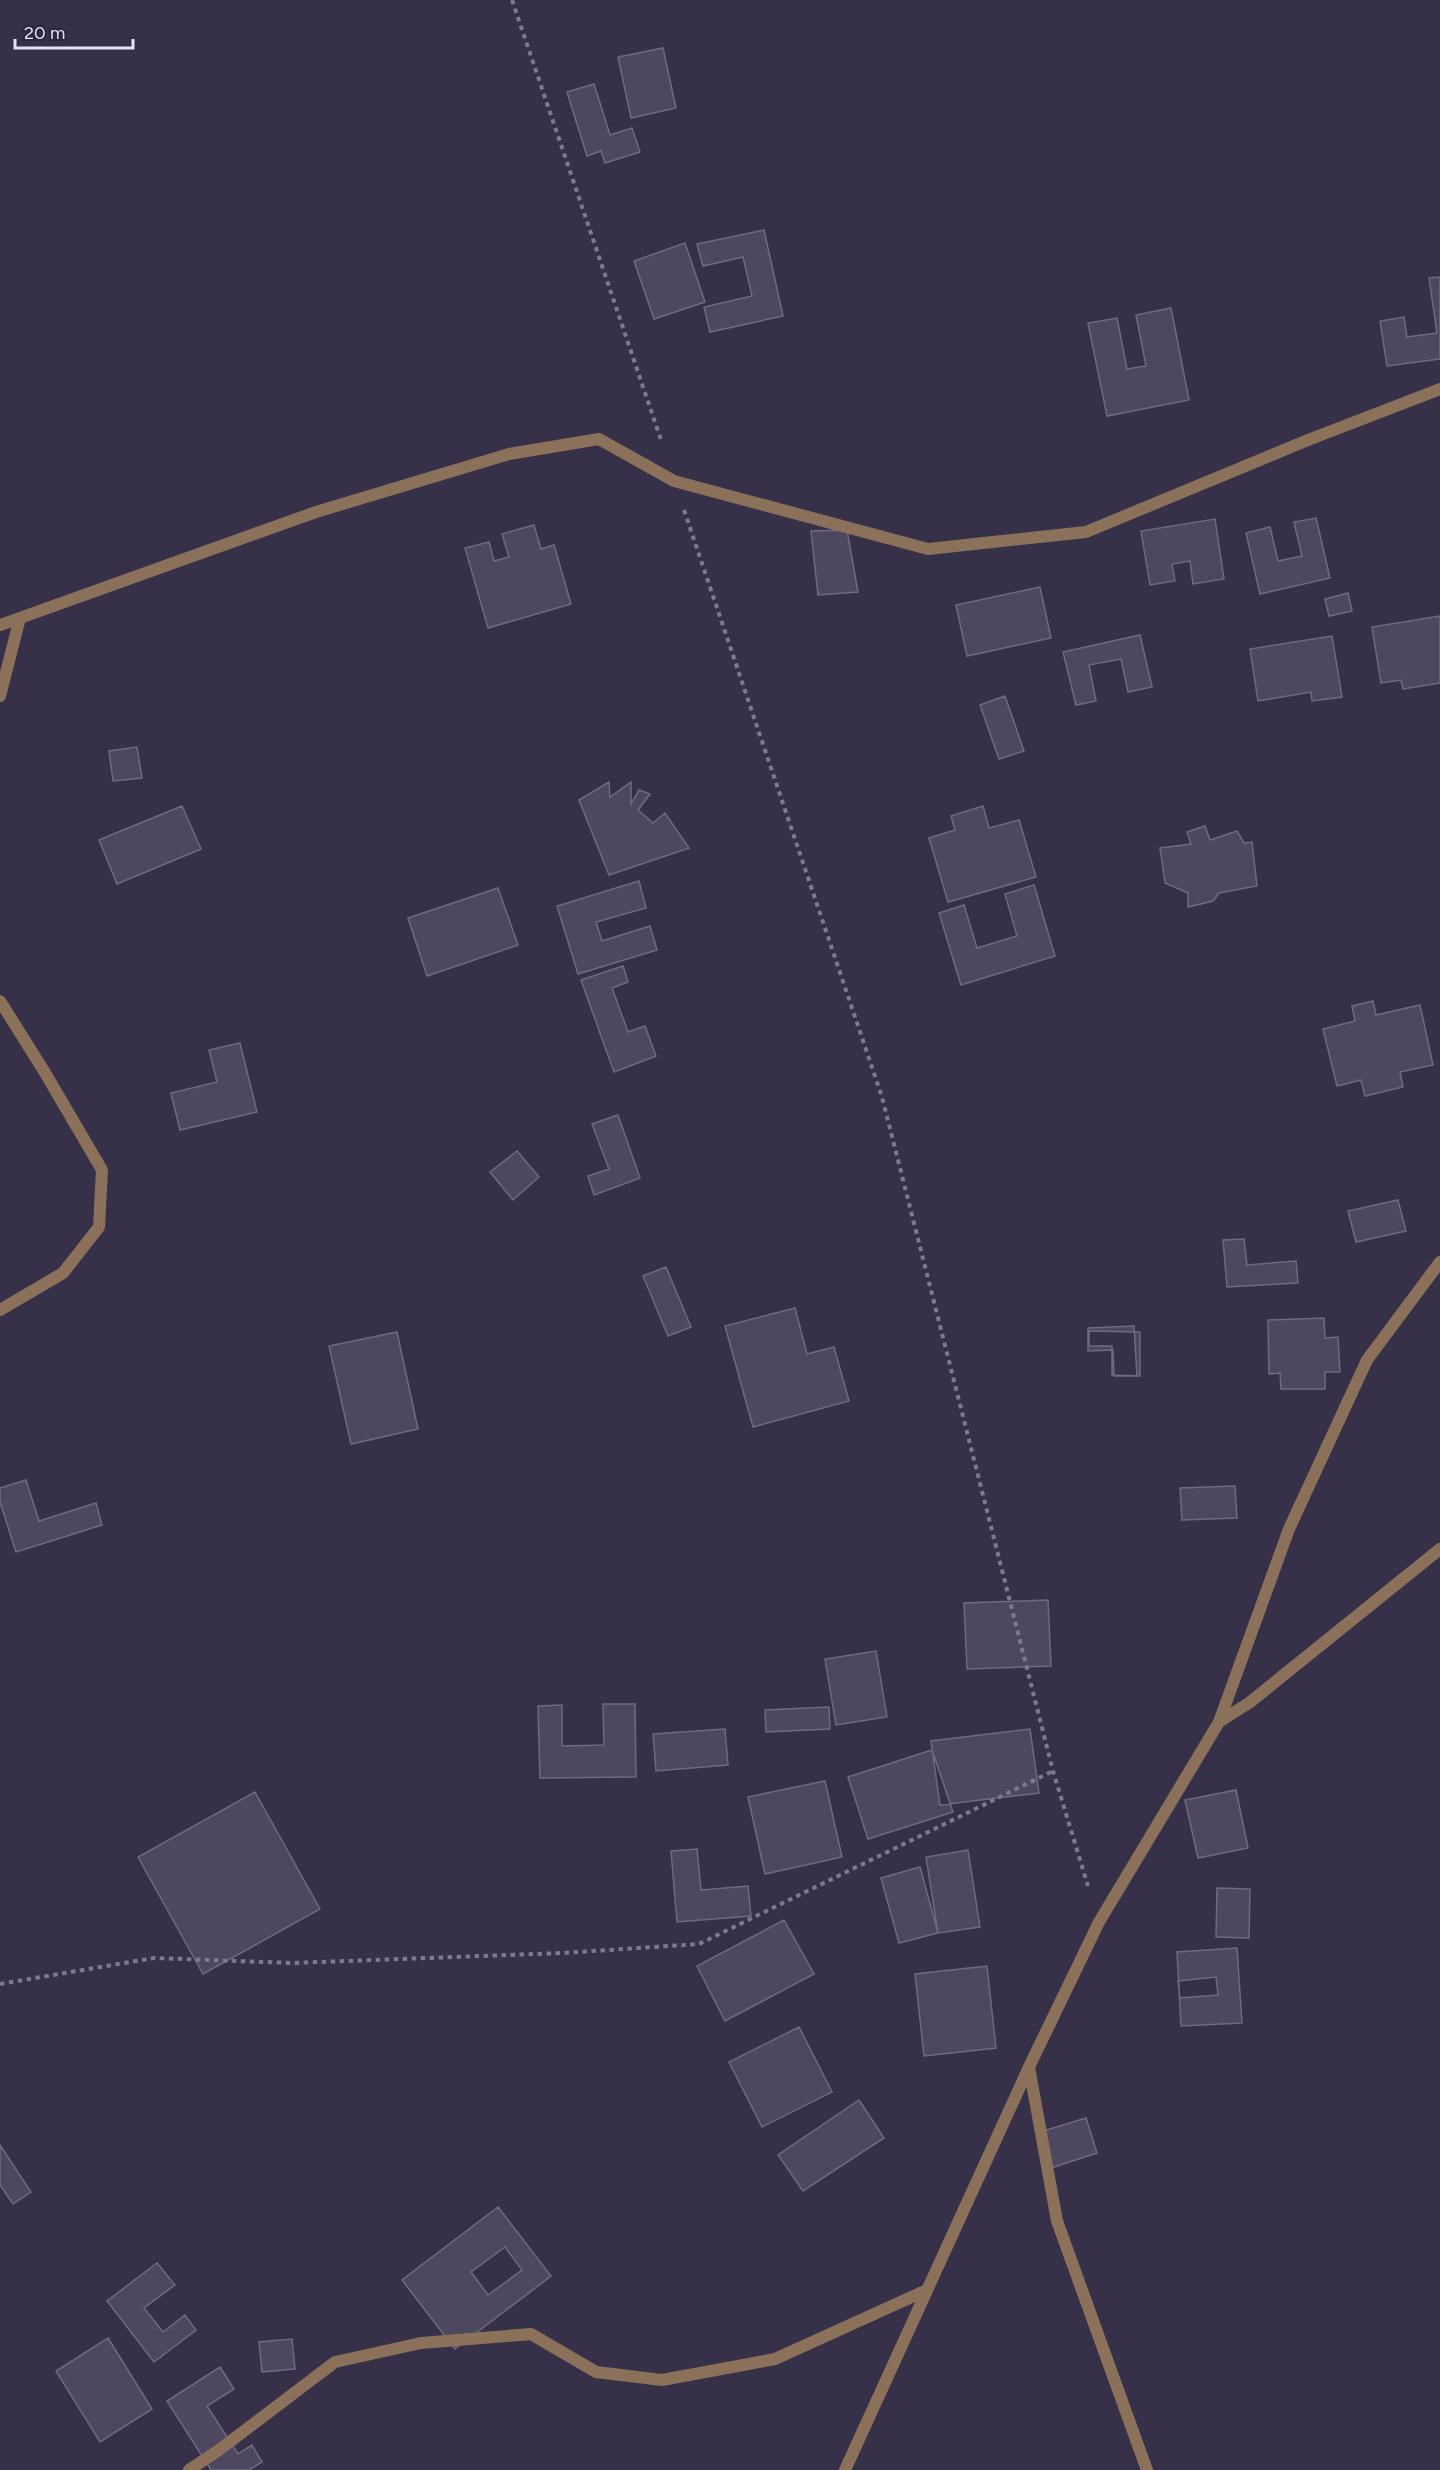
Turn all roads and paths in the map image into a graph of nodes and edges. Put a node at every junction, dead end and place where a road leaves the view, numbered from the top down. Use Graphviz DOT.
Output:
graph roads {
  1 [pos="512,0"];
  2 [pos="1440,389"];
  3 [pos="675,481"];
  4 [pos="20,618"];
  5 [pos="0,625"];
  6 [pos="0,696"];
  7 [pos="0,1001"];
  8 [pos="1440,1262"];
  9 [pos="0,1310"];
  10 [pos="1440,1549"];
  11 [pos="1219,1722"];
  12 [pos="1053,1771"];
  13 [pos="1099,1922"];
  14 [pos="0,1984"];
  15 [pos="1029,2067"];
  16 [pos="927,2290"];
  17 [pos="189,2470"];
  18 [pos="845,2470"];
  19 [pos="1147,2470"];
  1 -- 3 [label="path"];
  2 -- 3 [label="street"];
  3 -- 4 [label="street"];
  3 -- 12 [label="path"];
  4 -- 5 [label="street"];
  4 -- 6 [label="street"];
  7 -- 9 [label="street"];
  8 -- 11 [label="street"];
  10 -- 11 [label="street"];
  11 -- 13 [label="street"];
  12 -- 13 [label="path"];
  12 -- 14 [label="path"];
  13 -- 15 [label="street"];
  15 -- 16 [label="street"];
  15 -- 19 [label="street"];
  16 -- 17 [label="street"];
  16 -- 18 [label="street"];
}
